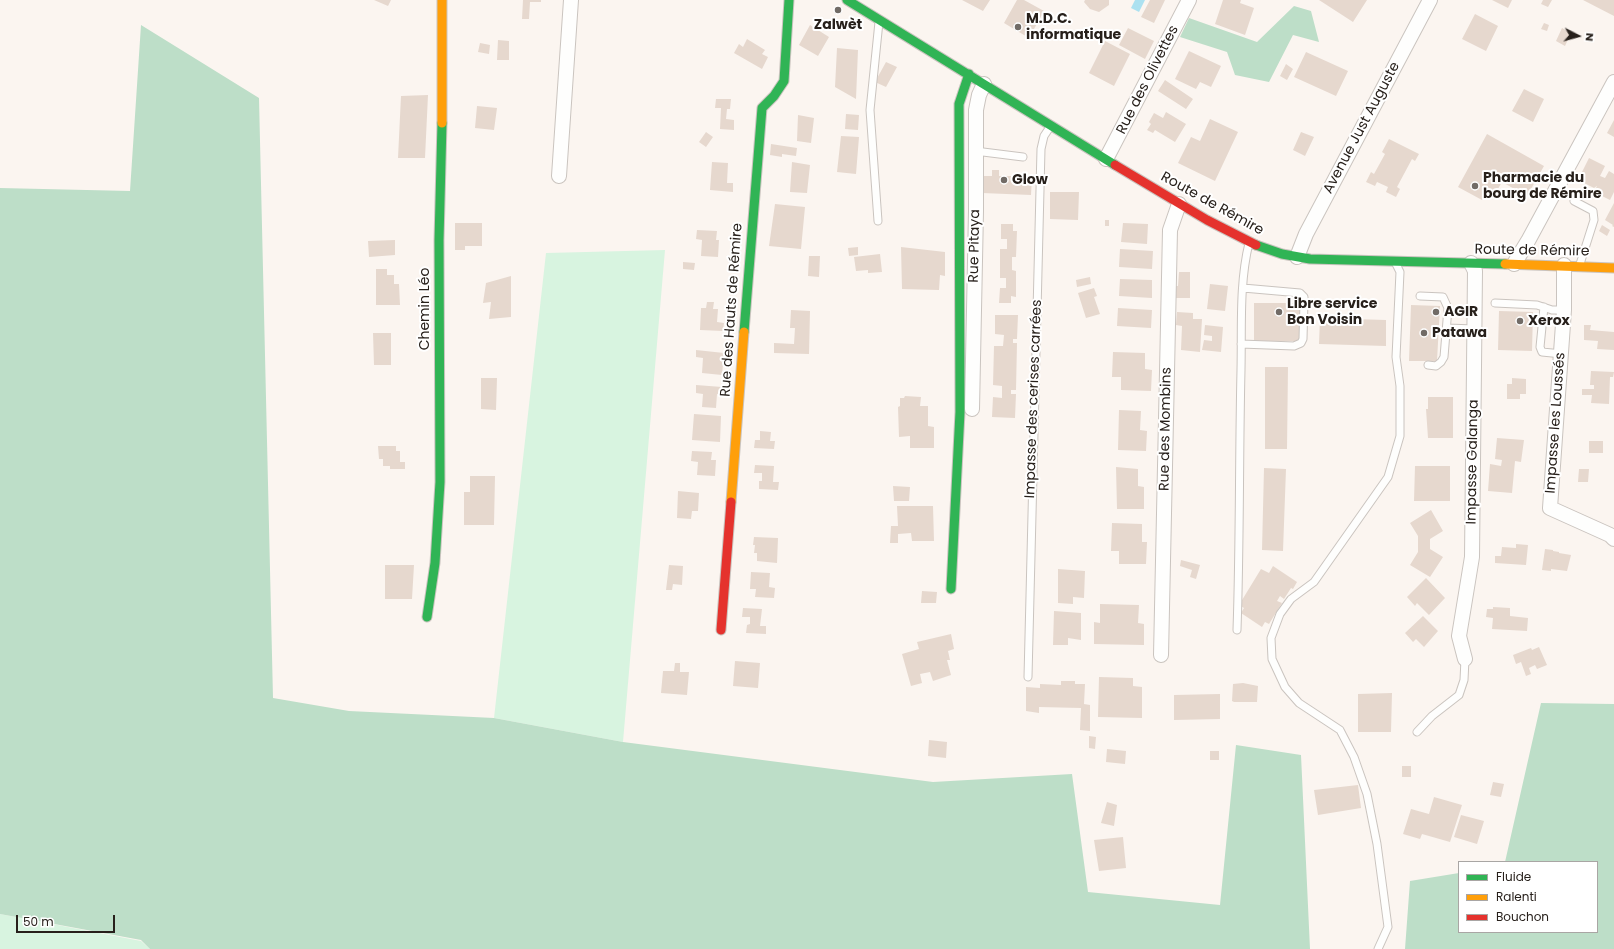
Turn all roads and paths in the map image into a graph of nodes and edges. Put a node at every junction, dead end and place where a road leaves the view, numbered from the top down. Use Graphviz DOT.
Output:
graph roads {
  1 [pos="442,0"];
  2 [pos="571,0"];
  3 [pos="789,0"];
  4 [pos="847,0"];
  5 [pos="1189,0"];
  6 [pos="1430,0"];
  7 [pos="864,4"];
  8 [pos="879,20"];
  9 [pos="969,74"];
  10 [pos="1614,82"];
  11 [pos="984,84"];
  12 [pos="1051,124"];
  13 [pos="975,151"];
  14 [pos="1023,158"];
  15 [pos="1106,159"];
  16 [pos="559,176"];
  17 [pos="1574,201"];
  18 [pos="1179,204"];
  19 [pos="878,221"];
  20 [pos="1250,241"];
  21 [pos="1297,257"];
  22 [pos="1395,262"];
  23 [pos="1471,264"];
  24 [pos="1514,264"];
  25 [pos="1564,265"];
  26 [pos="1580,266"];
  27 [pos="1614,268"];
  28 [pos="1242,288"];
  29 [pos="1420,296"];
  30 [pos="1495,304"];
  31 [pos="1544,308"];
  32 [pos="1564,310"];
  33 [pos="1447,328"];
  34 [pos="1474,329"];
  35 [pos="1241,344"];
  36 [pos="1562,354"];
  37 [pos="1428,365"];
  38 [pos="972,409"];
  39 [pos="1614,539"];
  40 [pos="951,589"];
  41 [pos="427,617"];
  42 [pos="721,630"];
  43 [pos="1237,630"];
  44 [pos="1161,655"];
  45 [pos="1465,659"];
  46 [pos="1028,677"];
  47 [pos="1417,732"];
  48 [pos="1378,949"];
  1 -- 41 [label="street, Chemin Léo"];
  2 -- 16 [label="street"];
  3 -- 42 [label="street, Rue des Hauts de Rémire"];
  4 -- 7 [label="street, Route de Rémire"];
  5 -- 15 [label="street, Rue des Olivettes"];
  6 -- 21 [label="street, Avenue Just Auguste"];
  7 -- 8 [label="street, Route de Rémire"];
  8 -- 9 [label="street, Route de Rémire"];
  8 -- 19 [label="lane"];
  9 -- 11 [label="street, Route de Rémire"];
  9 -- 40 [label="street"];
  10 -- 24 [label="street"];
  11 -- 12 [label="street, Route de Rémire"];
  11 -- 13 [label="street, Rue Pitaya"];
  12 -- 15 [label="street, Route de Rémire"];
  12 -- 46 [label="lane, Impasse des cerises carrées"];
  13 -- 14 [label="lane"];
  13 -- 38 [label="street, Rue Pitaya"];
  15 -- 18 [label="street, Route de Rémire"];
  17 -- 26 [label="lane"];
  18 -- 20 [label="street, Route de Rémire"];
  18 -- 44 [label="street, Rue des Mombins"];
  20 -- 21 [label="street, Route de Rémire"];
  20 -- 28 [label="lane"];
  21 -- 22 [label="street, Route de Rémire"];
  22 -- 23 [label="street, Route de Rémire"];
  22 -- 48 [label="lane"];
  23 -- 24 [label="street, Route de Rémire"];
  23 -- 34 [label="street, Impasse Galanga"];
  24 -- 25 [label="street, Route de Rémire"];
  25 -- 26 [label="street, Route de Rémire"];
  25 -- 32 [label="street, Impasse les Loussés"];
  26 -- 27 [label="street, Route de Rémire"];
  28 -- 35 [label="lane"];
  28 -- 35 [label="lane"];
  29 -- 33 [label="lane"];
  30 -- 31 [label="lane"];
  31 -- 32 [label="lane"];
  31 -- 36 [label="lane"];
  32 -- 36 [label="street, Impasse les Loussés"];
  33 -- 34 [label="lane"];
  33 -- 37 [label="lane"];
  34 -- 45 [label="street, Impasse Galanga"];
  35 -- 43 [label="lane"];
  36 -- 39 [label="street, Impasse les Loussés"];
  45 -- 47 [label="lane"];
}
